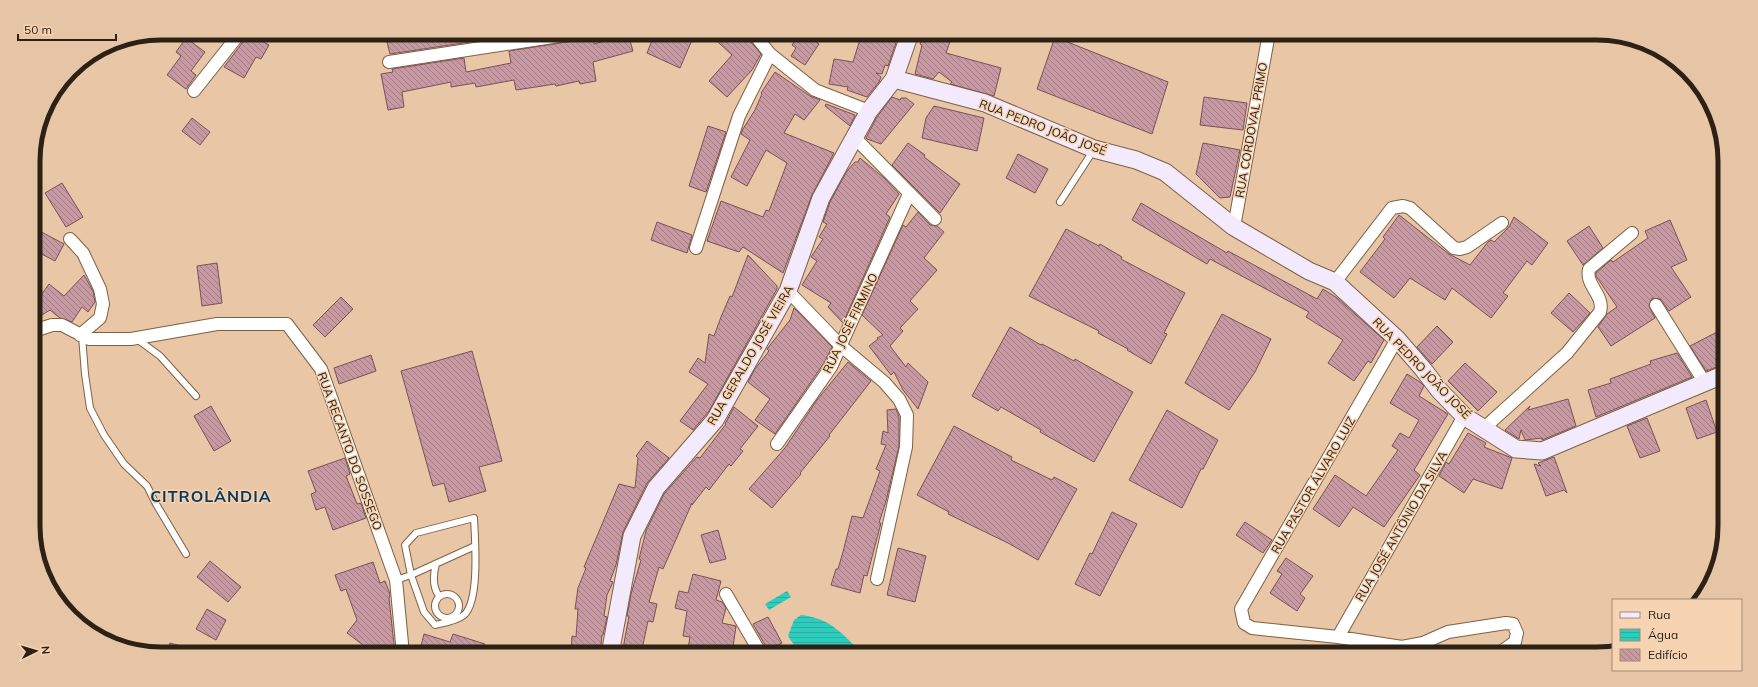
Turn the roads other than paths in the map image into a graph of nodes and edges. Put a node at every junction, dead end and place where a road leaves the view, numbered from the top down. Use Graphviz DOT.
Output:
graph roads {
  1 [pos="234,40"];
  2 [pos="532,40"];
  3 [pos="759,40"];
  4 [pos="908,40"];
  5 [pos="1268,40"];
  6 [pos="770,54"];
  7 [pos="389,62"];
  8 [pos="894,79"];
  9 [pos="194,91"];
  10 [pos="869,111"];
  11 [pos="854,137"];
  12 [pos="1094,149"];
  13 [pos="909,194"];
  14 [pos="1060,202"];
  15 [pos="935,219"];
  16 [pos="1502,223"];
  17 [pos="1234,227"];
  18 [pos="1632,233"];
  19 [pos="70,239"];
  20 [pos="696,248"];
  21 [pos="1335,282"];
  22 [pos="788,291"];
  23 [pos="1656,305"];
  24 [pos="40,329"];
  25 [pos="81,335"];
  26 [pos="137,338"];
  27 [pos="1397,339"];
  28 [pos="841,346"];
  29 [pos="1718,377"];
  30 [pos="1705,383"];
  31 [pos="196,396"];
  32 [pos="1464,416"];
  33 [pos="1483,428"];
  34 [pos="777,444"];
  35 [pos="475,546"];
  36 [pos="186,554"];
  37 [pos="436,564"];
  38 [pos="411,575"];
  39 [pos="877,579"];
  40 [pos="396,580"];
  41 [pos="726,594"];
  42 [pos="439,596"];
  43 [pos="1338,636"];
  44 [pos="402,647"];
  45 [pos="611,647"];
  46 [pos="757,647"];
  47 [pos="1402,647"];
  48 [pos="1402,647"];
  49 [pos="1508,647"];
  1 -- 9 [label="street"];
  2 -- 7 [label="street"];
  3 -- 6 [label="street"];
  4 -- 8 [label="street, RUA GERALDO JOSÉ VIEIRA"];
  5 -- 17 [label="street, RUA CORDOVAL PRIMO"];
  6 -- 10 [label="street"];
  6 -- 20 [label="street"];
  8 -- 10 [label="street, RUA GERALDO JOSÉ VIEIRA"];
  8 -- 12 [label="street, RUA PEDRO JOÃO JOSÉ"];
  10 -- 11 [label="street, RUA GERALDO JOSÉ VIEIRA"];
  11 -- 13 [label="street"];
  11 -- 22 [label="street, RUA GERALDO JOSÉ VIEIRA"];
  12 -- 14 [label="lane"];
  12 -- 17 [label="street, RUA PEDRO JOÃO JOSÉ"];
  13 -- 15 [label="street"];
  13 -- 28 [label="street, RUA JOSÉ FIRMINO"];
  16 -- 21 [label="street"];
  17 -- 21 [label="street, RUA PEDRO JOÃO JOSÉ"];
  18 -- 33 [label="street"];
  19 -- 25 [label="street"];
  21 -- 27 [label="street, RUA PEDRO JOÃO JOSÉ"];
  22 -- 28 [label="street"];
  22 -- 45 [label="street, RUA GERALDO JOSÉ VIEIRA"];
  23 -- 30 [label="street"];
  24 -- 25 [label="street, RUA RECANTO DO SOSSEGO"];
  25 -- 26 [label="street, RUA RECANTO DO SOSSEGO"];
  25 -- 36 [label="lane"];
  26 -- 31 [label="lane"];
  26 -- 40 [label="street, RUA RECANTO DO SOSSEGO"];
  27 -- 32 [label="street, RUA PEDRO JOÃO JOSÉ"];
  27 -- 43 [label="street, RUA PASTOR ÁLVARO LUIZ"];
  28 -- 34 [label="street, RUA JOSÉ FIRMINO"];
  28 -- 39 [label="street"];
  29 -- 30 [label="street, RUA PEDRO JOÃO JOSÉ"];
  30 -- 33 [label="street, RUA PEDRO JOÃO JOSÉ"];
  32 -- 33 [label="street, RUA PEDRO JOÃO JOSÉ"];
  32 -- 43 [label="street, RUA JOSÉ ANTÔNIO DA SILVA"];
  35 -- 37 [label="lane"];
  35 -- 38 [label="lane"];
  35 -- 38 [label="lane"];
  37 -- 38 [label="lane"];
  37 -- 42 [label="lane"];
  38 -- 40 [label="lane"];
  40 -- 44 [label="street, RUA RECANTO DO SOSSEGO"];
  41 -- 46 [label="street"];
  42 -- 42 [label="lane"];
  43 -- 47 [label="street"];
  48 -- 49 [label="street"];
}
